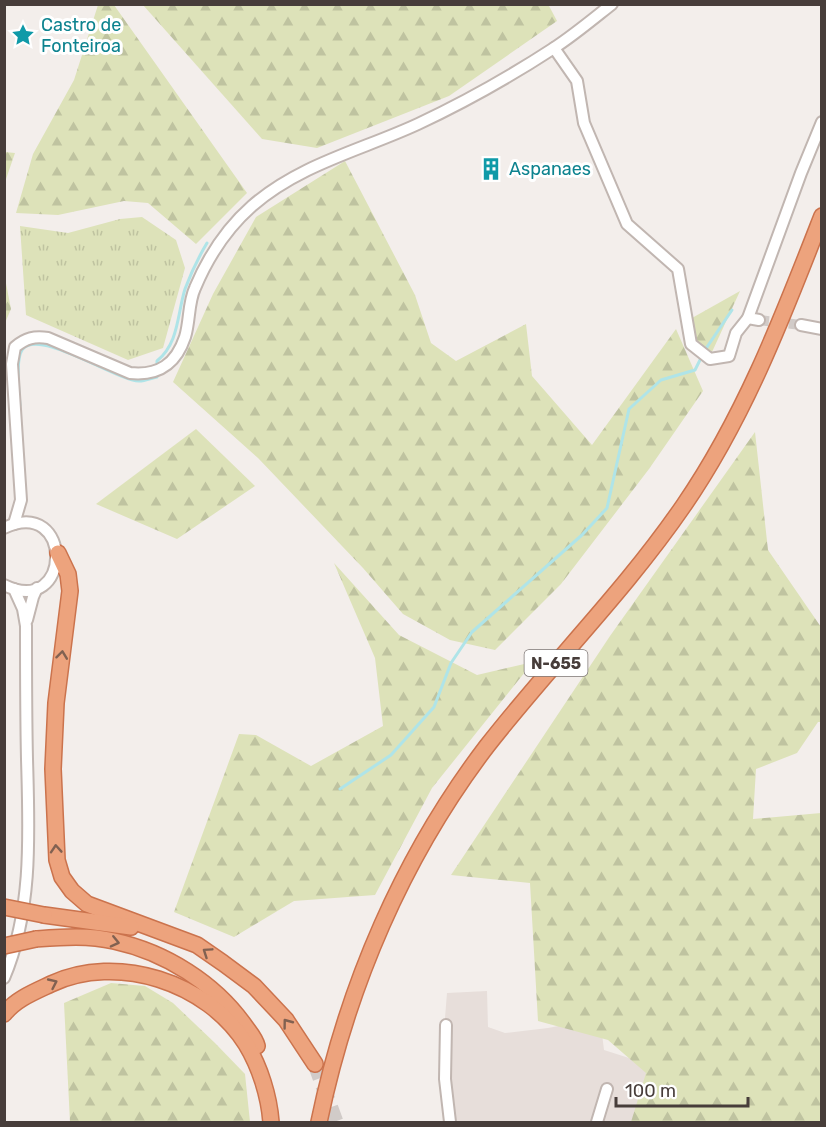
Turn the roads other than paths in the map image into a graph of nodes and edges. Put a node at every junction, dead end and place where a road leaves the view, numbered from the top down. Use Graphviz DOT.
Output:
graph roads {
  1 [pos="612,4"];
  2 [pos="554,48"];
  3 [pos="822,122"];
  4 [pos="822,216"];
  5 [pos="801,325"];
  6 [pos="822,329"];
  7 [pos="21,500"];
  8 [pos="37,525"];
  9 [pos="9,526"];
  10 [pos="58,553"];
  11 [pos="9,587"];
  12 [pos="37,588"];
  13 [pos="26,626"];
  14 [pos="4,907"];
  15 [pos="178,937"];
  16 [pos="4,946"];
  17 [pos="4,978"];
  18 [pos="4,1014"];
  19 [pos="446,1025"];
  20 [pos="315,1064"];
  21 [pos="607,1089"];
  22 [pos="271,1122"];
  23 [pos="277,1122"];
  24 [pos="319,1122"];
  25 [pos="450,1122"];
  26 [pos="597,1122"];
  1 -- 2 [label="street"];
  2 -- 3 [label="street"];
  2 -- 7 [label="street"];
  4 -- 24 [label="highway, N-655"];
  5 -- 6 [label="street"];
  7 -- 8 [label="street"];
  7 -- 9 [label="street"];
  8 -- 9 [label="street"];
  8 -- 10 [label="street"];
  10 -- 12 [label="street"];
  15 -- 10 [label="highway, one-way"];
  11 -- 12 [label="street"];
  11 -- 13 [label="street"];
  12 -- 13 [label="street"];
  13 -- 17 [label="street"];
  14 -- 15 [label="highway, bridge"];
  20 -- 15 [label="highway, one-way"];
  16 -- 23 [label="highway, one-way, bridge"];
  18 -- 22 [label="highway, one-way"];
  19 -- 25 [label="street"];
  21 -- 26 [label="street"];
}
